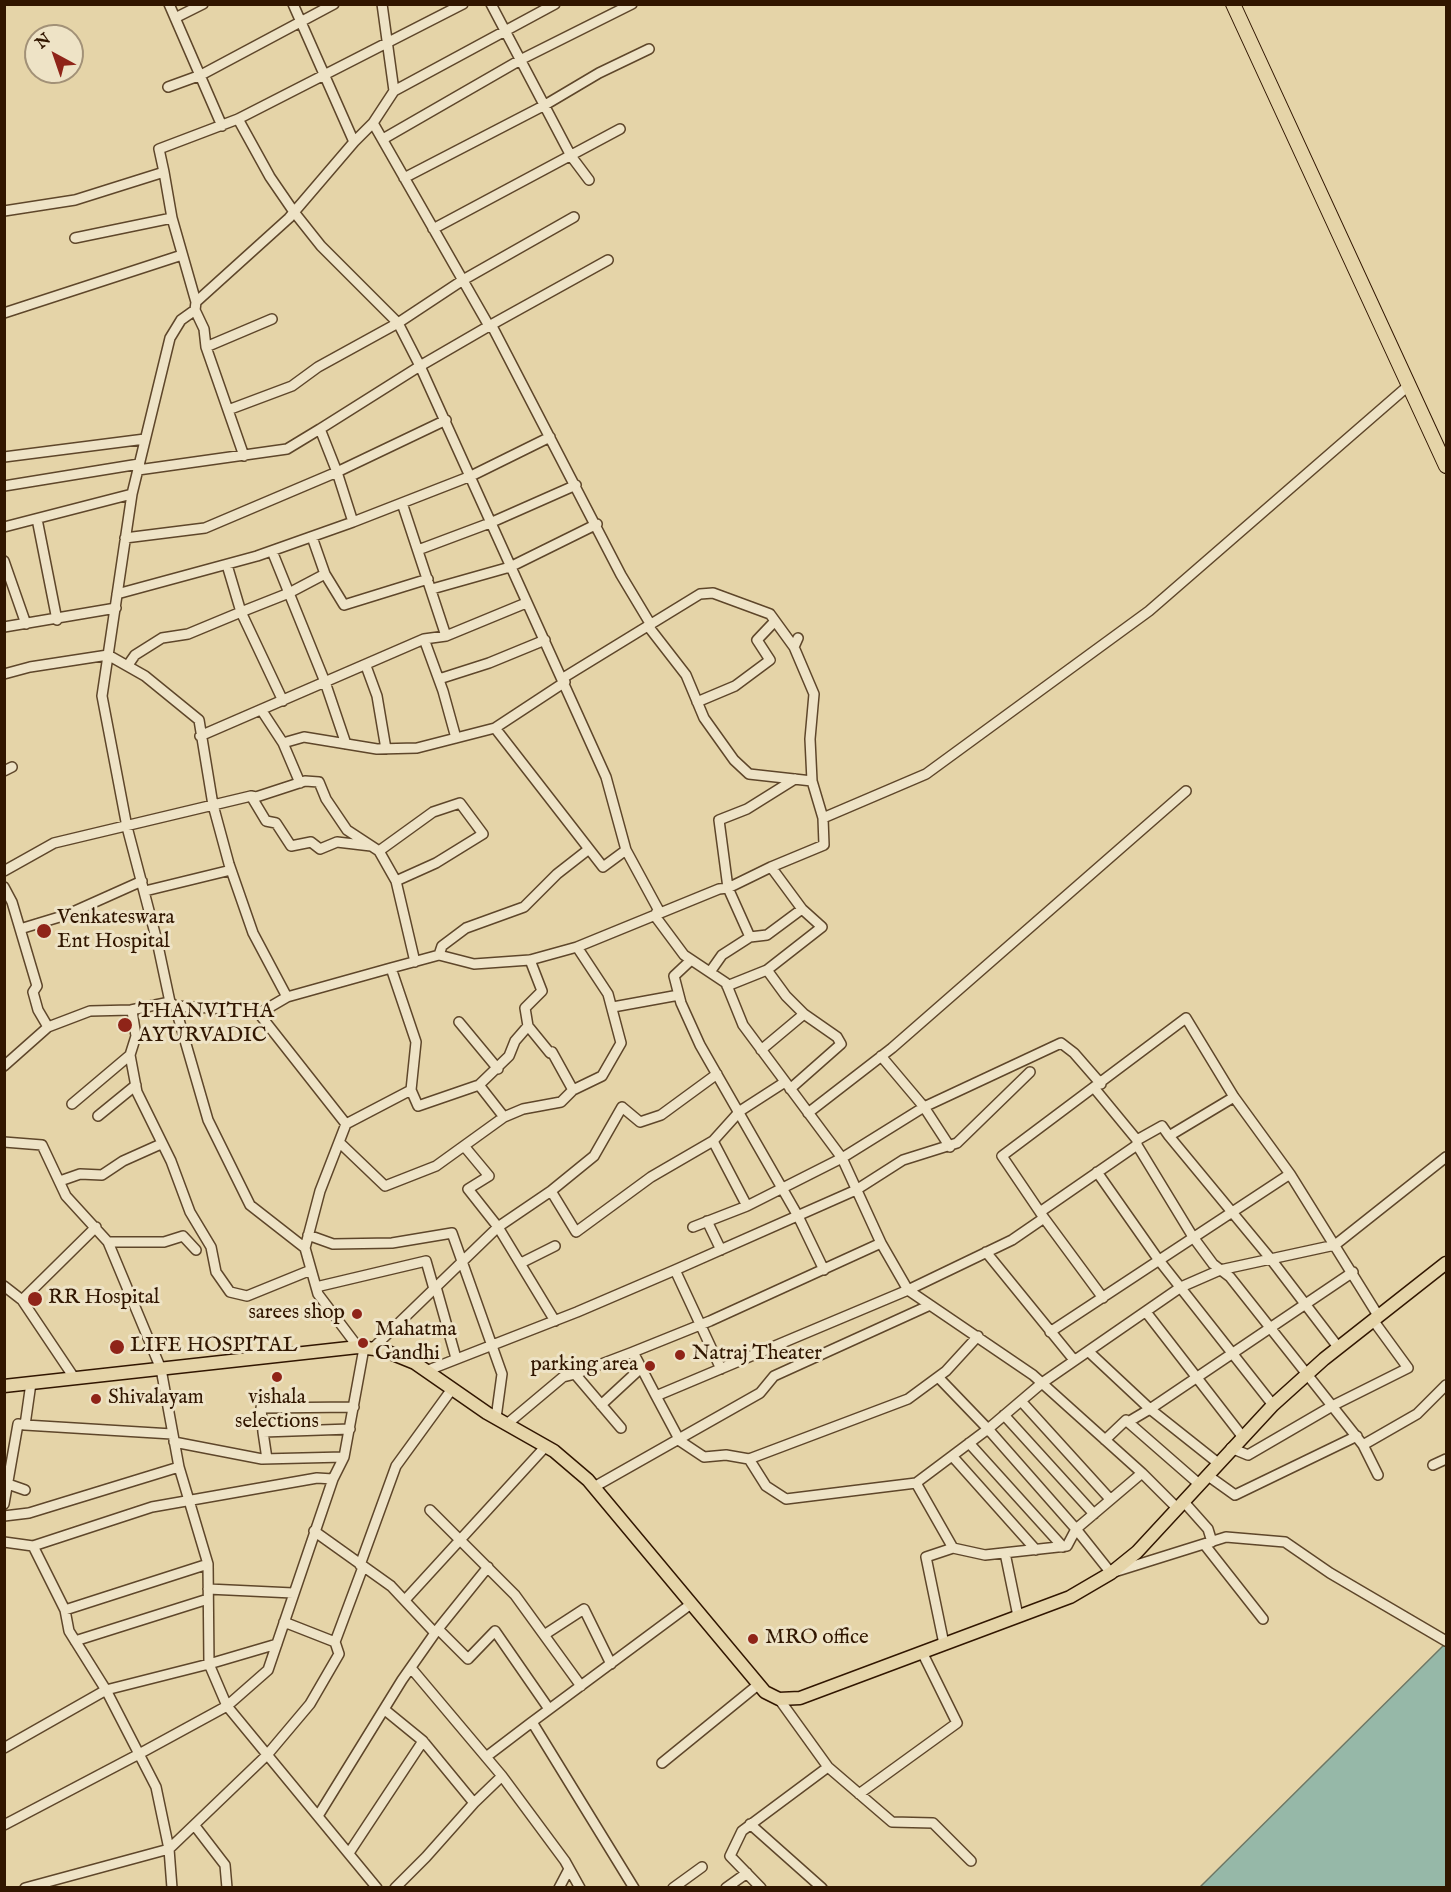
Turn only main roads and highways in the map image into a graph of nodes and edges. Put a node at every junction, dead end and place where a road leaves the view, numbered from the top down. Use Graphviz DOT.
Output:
graph roads {
  1 [pos="1233,4"];
  2 [pos="1446,466"];
  3 [pos="1444,1269"];
  4 [pos="4,1386"];
  1 -- 2 [label="highway"];
  3 -- 4 [label="main road"];
}
